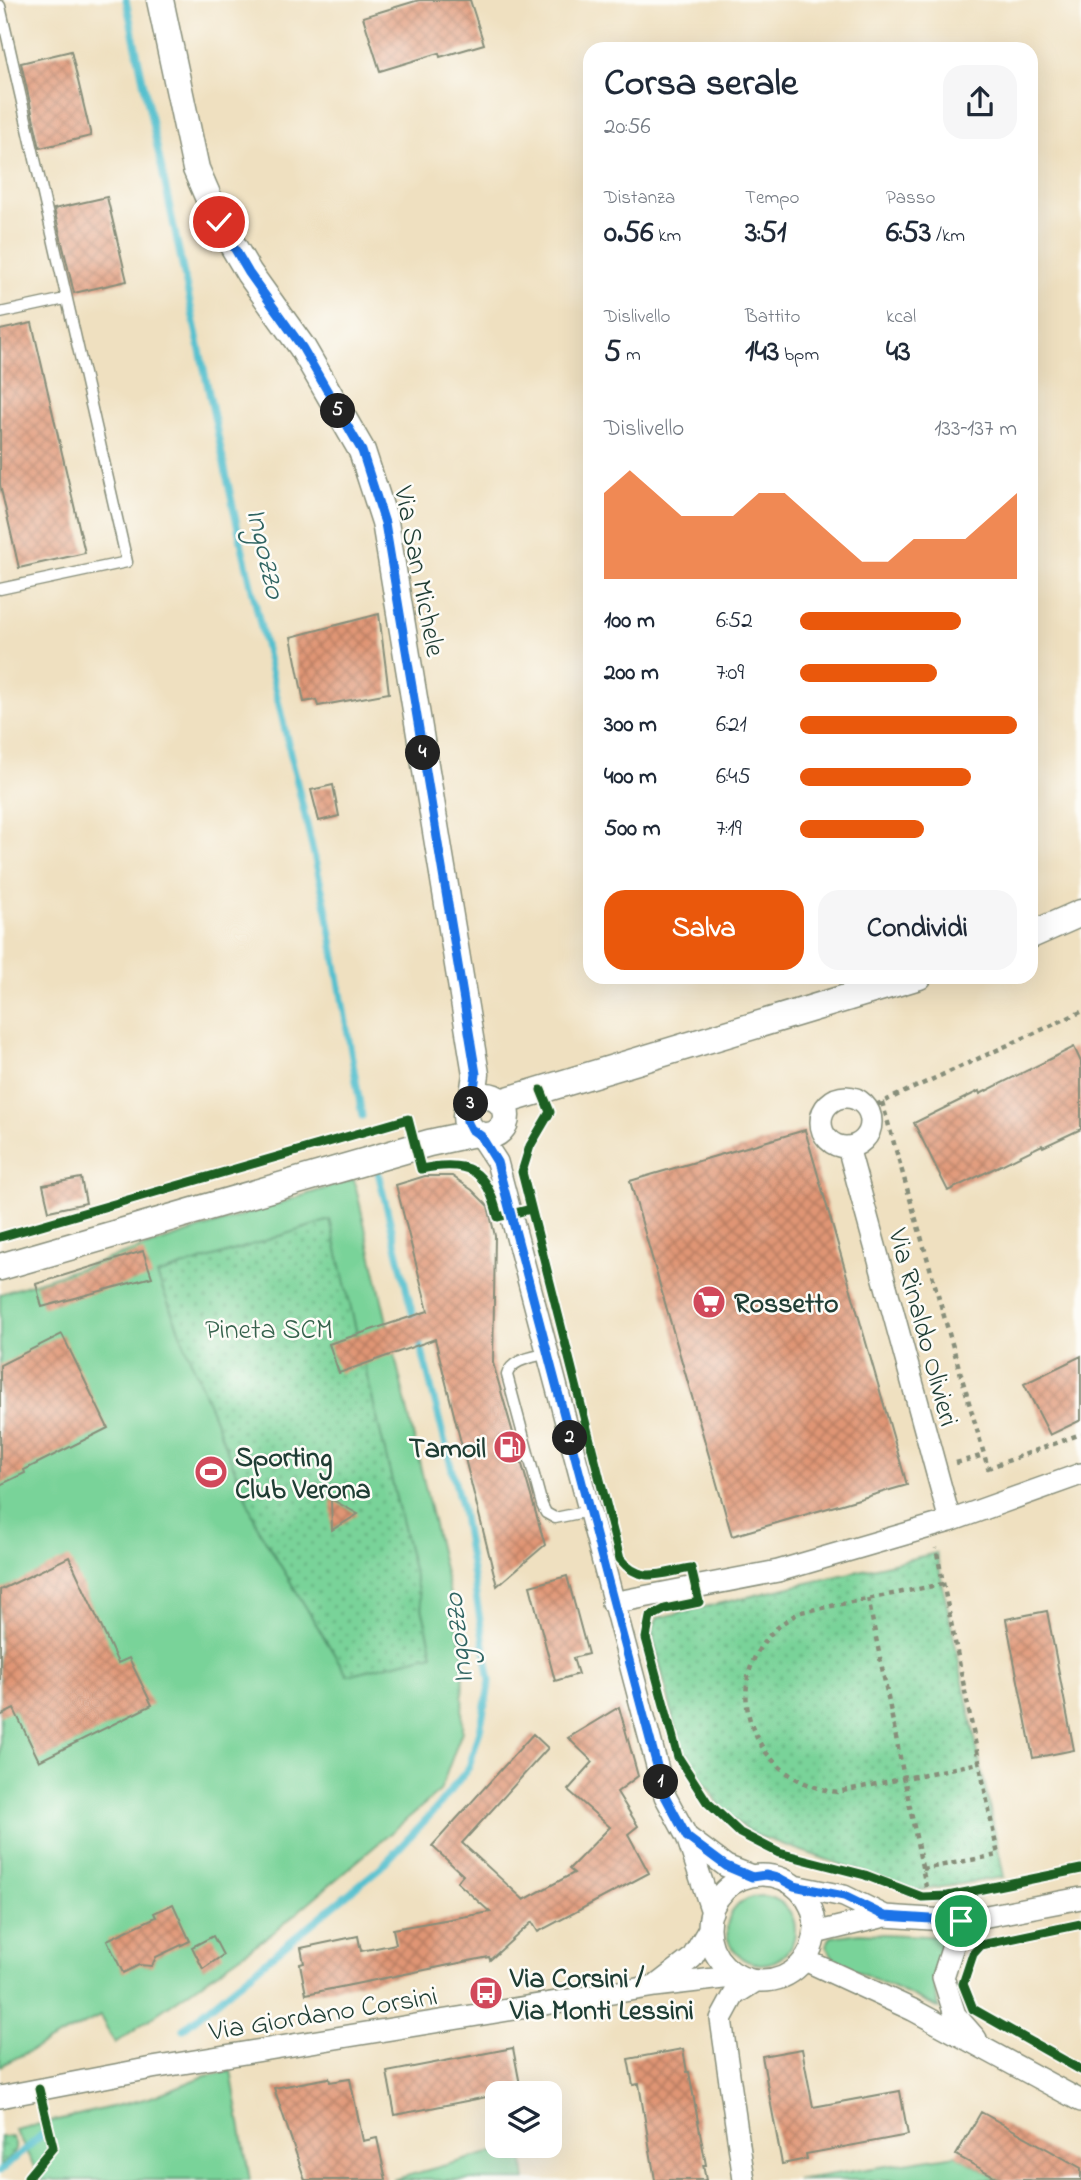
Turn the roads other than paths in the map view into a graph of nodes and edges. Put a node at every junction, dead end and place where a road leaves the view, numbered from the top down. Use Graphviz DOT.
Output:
graph roads {
  1 [pos="160,0"];
  2 [pos="0,6"];
  3 [pos="5,54"];
  4 [pos="65,299"];
  5 [pos="0,313"];
  6 [pos="0,589"];
  7 [pos="1081,914"];
  8 [pos="1038,932"];
  9 [pos="892,984"];
  10 [pos="485,1112"];
  11 [pos="848,1147"];
  12 [pos="0,1267"];
  13 [pos="548,1353"];
  14 [pos="1081,1474"];
  15 [pos="589,1511"];
  16 [pos="940,1524"];
  17 [pos="612,1603"];
  18 [pos="687,1837"];
  19 [pos="752,1877"];
  20 [pos="794,1886"];
  21 [pos="1081,1898"];
  22 [pos="885,1916"];
  23 [pos="710,1921"];
  24 [pos="961,1921"];
  25 [pos="815,1933"];
  26 [pos="805,1960"];
  27 [pos="748,1978"];
  28 [pos="655,1986"];
  29 [pos="986,2050"];
  30 [pos="0,2096"];
  31 [pos="1081,2101"];
  32 [pos="744,2180"];
  1 -- 10 [label="street, Via San Michele"];
  2 -- 3 [label="lane"];
  3 -- 4 [label="lane"];
  4 -- 5 [label="lane"];
  4 -- 6 [label="lane"];
  7 -- 8 [label="street"];
  9 -- 10 [label="street"];
  10 -- 12 [label="street"];
  10 -- 13 [label="street"];
  11 -- 11 [label="street"];
  11 -- 16 [label="street, Via Rinaldo Olivieri"];
  13 -- 15 [label="street"];
  13 -- 15 [label="lane"];
  14 -- 16 [label="street"];
  15 -- 17 [label="street"];
  16 -- 17 [label="street"];
  17 -- 18 [label="street"];
  18 -- 19 [label="street"];
  18 -- 23 [label="street"];
  19 -- 20 [label="street"];
  19 -- 23 [label="street"];
  20 -- 22 [label="street"];
  20 -- 25 [label="street"];
  21 -- 24 [label="street"];
  22 -- 24 [label="street"];
  22 -- 25 [label="street"];
  23 -- 27 [label="street"];
  23 -- 28 [label="street, Via Giordano Corsini"];
  24 -- 29 [label="street"];
  25 -- 26 [label="street"];
  26 -- 27 [label="street"];
  26 -- 29 [label="street"];
  27 -- 28 [label="street, Via Giordano Corsini"];
  27 -- 32 [label="street"];
  28 -- 30 [label="street, Via Giordano Corsini"];
  29 -- 31 [label="street"];
}
